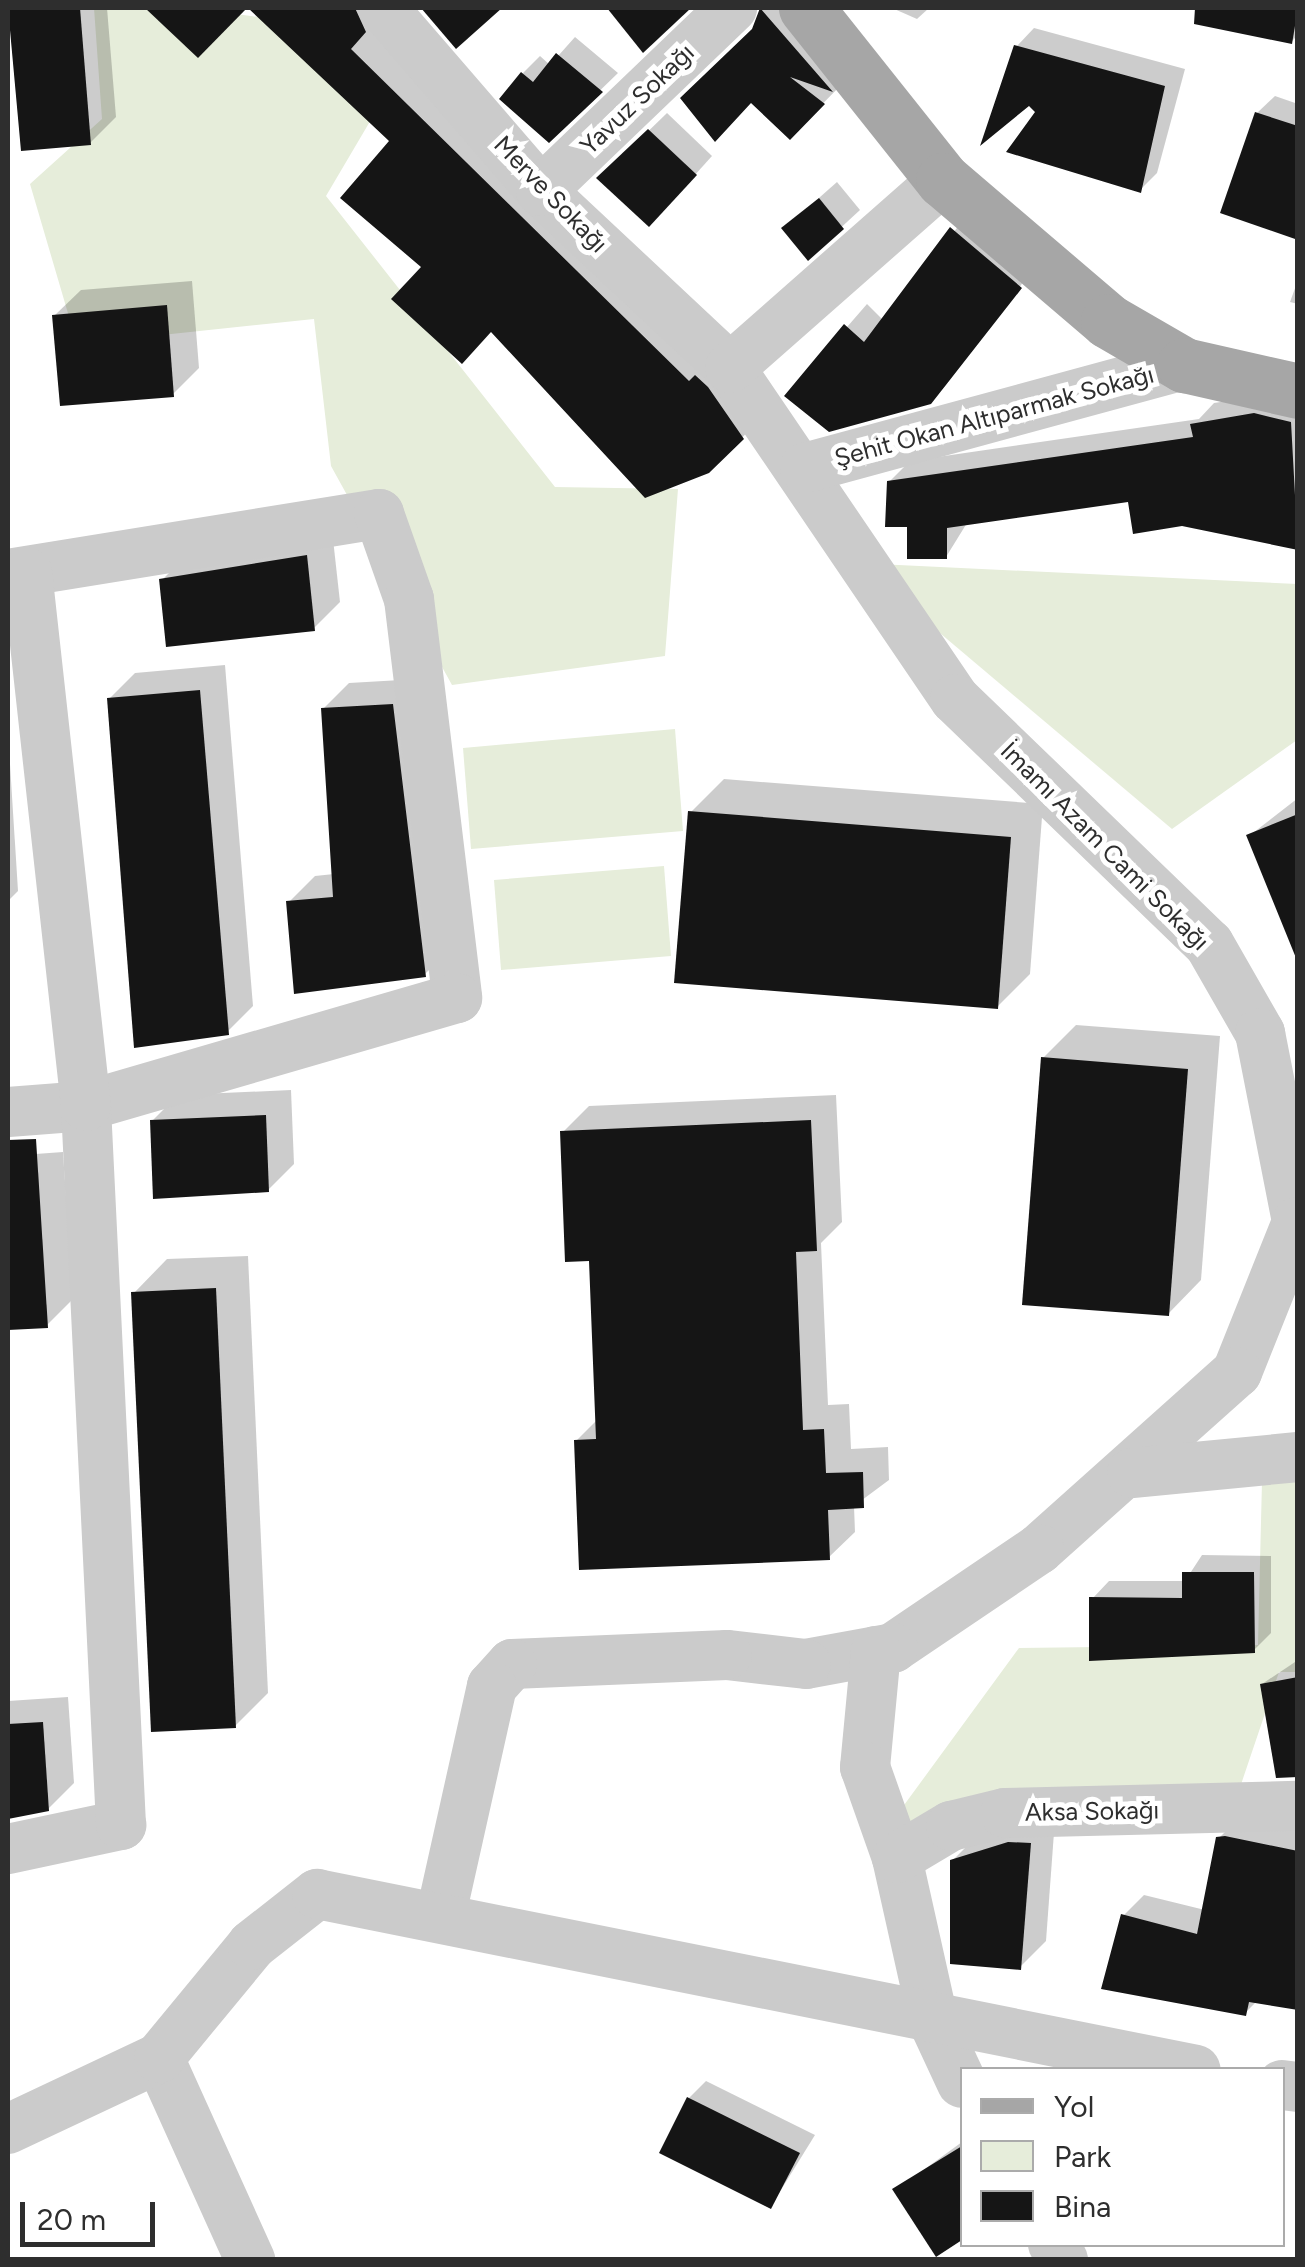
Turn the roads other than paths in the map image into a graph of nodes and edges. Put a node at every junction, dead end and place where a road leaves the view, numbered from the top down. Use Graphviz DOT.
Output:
graph roads {
  1 [pos="384,8"];
  2 [pos="732,8"];
  3 [pos="806,8"];
  4 [pos="944,180"];
  5 [pos="541,191"];
  6 [pos="1184,365"];
  7 [pos="730,368"];
  8 [pos="1298,390"];
  9 [pos="805,468"];
  10 [pos="17,573"];
  11 [pos="86,1106"];
  12 [pos="8,1112"];
  13 [pos="1298,1457"];
  14 [pos="1132,1473"];
  15 [pos="876,1651"];
  16 [pos="1298,1806"];
  17 [pos="8,1849"];
  18 [pos="896,1858"];
  19 [pos="441,1915"];
  20 [pos="934,2023"];
  21 [pos="159,2058"];
  22 [pos="1179,2067"];
  23 [pos="960,2079"];
  24 [pos="8,2129"];
  25 [pos="250,2260"];
  1 -- 5 [label="street, Merve Sokağı"];
  2 -- 5 [label="street, Yavuz Sokağı"];
  3 -- 4 [label="main road"];
  4 -- 6 [label="main road"];
  4 -- 7 [label="street"];
  5 -- 7 [label="street, Merve Sokağı"];
  6 -- 8 [label="main road"];
  6 -- 9 [label="street, Şehit Okan Altıparmak Sokağı"];
  7 -- 9 [label="street, İmamı Azam Cami Sokağı"];
  9 -- 14 [label="street, İmamı Azam Cami Sokağı"];
  10 -- 11 [label="street"];
  10 -- 11 [label="street"];
  11 -- 12 [label="street"];
  11 -- 17 [label="street"];
  13 -- 14 [label="street"];
  14 -- 15 [label="street, İmamı Azam Cami Sokağı"];
  15 -- 18 [label="street"];
  15 -- 19 [label="street, İmamı Azam Cami Sokağı"];
  16 -- 18 [label="street, Aksa Sokağı"];
  18 -- 20 [label="street"];
  19 -- 20 [label="street"];
  19 -- 21 [label="street"];
  20 -- 22 [label="street"];
  20 -- 23 [label="street"];
  21 -- 24 [label="street"];
  21 -- 25 [label="street"];
}
